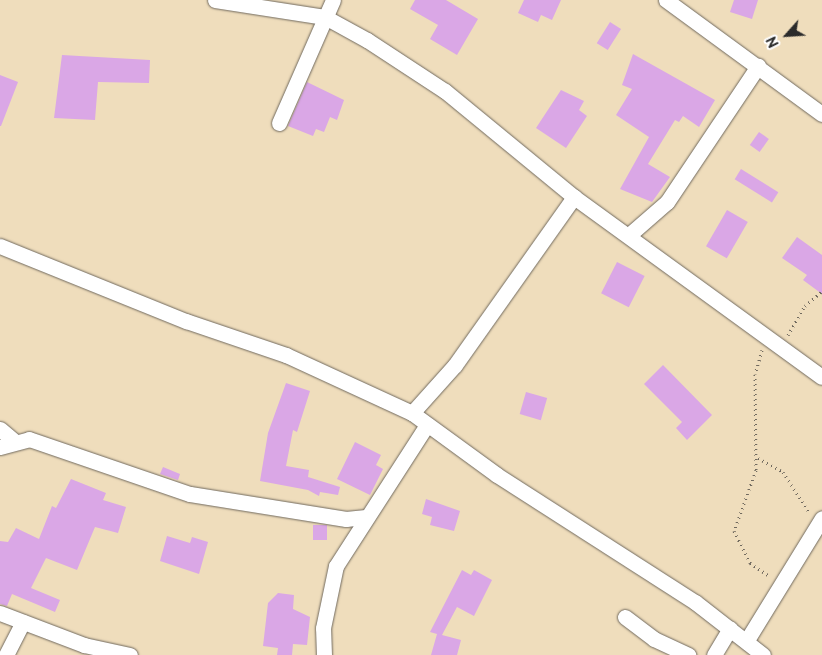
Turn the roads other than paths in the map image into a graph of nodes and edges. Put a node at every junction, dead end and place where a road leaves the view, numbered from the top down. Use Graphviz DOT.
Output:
graph roads {
  1 [pos="215,0"];
  2 [pos="333,0"];
  3 [pos="667,0"];
  4 [pos="325,17"];
  5 [pos="758,66"];
  6 [pos="822,114"];
  7 [pos="279,123"];
  8 [pos="574,197"];
  9 [pos="629,236"];
  10 [pos="0,246"];
  11 [pos="822,377"];
  12 [pos="412,414"];
  13 [pos="427,424"];
  14 [pos="0,429"];
  15 [pos="7,444"];
  16 [pos="366,517"];
  17 [pos="819,522"];
  18 [pos="0,613"];
  19 [pos="625,616"];
  20 [pos="23,622"];
  21 [pos="730,628"];
  22 [pos="746,640"];
  23 [pos="6,655"];
  24 [pos="130,655"];
  25 [pos="323,655"];
  26 [pos="689,655"];
  27 [pos="714,655"];
  28 [pos="764,655"];
  1 -- 4 [label="street"];
  2 -- 4 [label="street"];
  3 -- 5 [label="street"];
  4 -- 7 [label="street"];
  4 -- 8 [label="street"];
  5 -- 6 [label="street"];
  5 -- 9 [label="street"];
  8 -- 9 [label="street"];
  8 -- 12 [label="street"];
  9 -- 11 [label="street"];
  10 -- 12 [label="street"];
  12 -- 13 [label="street"];
  13 -- 16 [label="street"];
  13 -- 21 [label="street"];
  14 -- 15 [label="street"];
  15 -- 16 [label="street"];
  16 -- 25 [label="street"];
  17 -- 22 [label="street"];
  18 -- 20 [label="street"];
  19 -- 26 [label="street"];
  20 -- 23 [label="street"];
  20 -- 24 [label="street"];
  21 -- 22 [label="street"];
  21 -- 27 [label="street"];
  22 -- 28 [label="street"];
}
